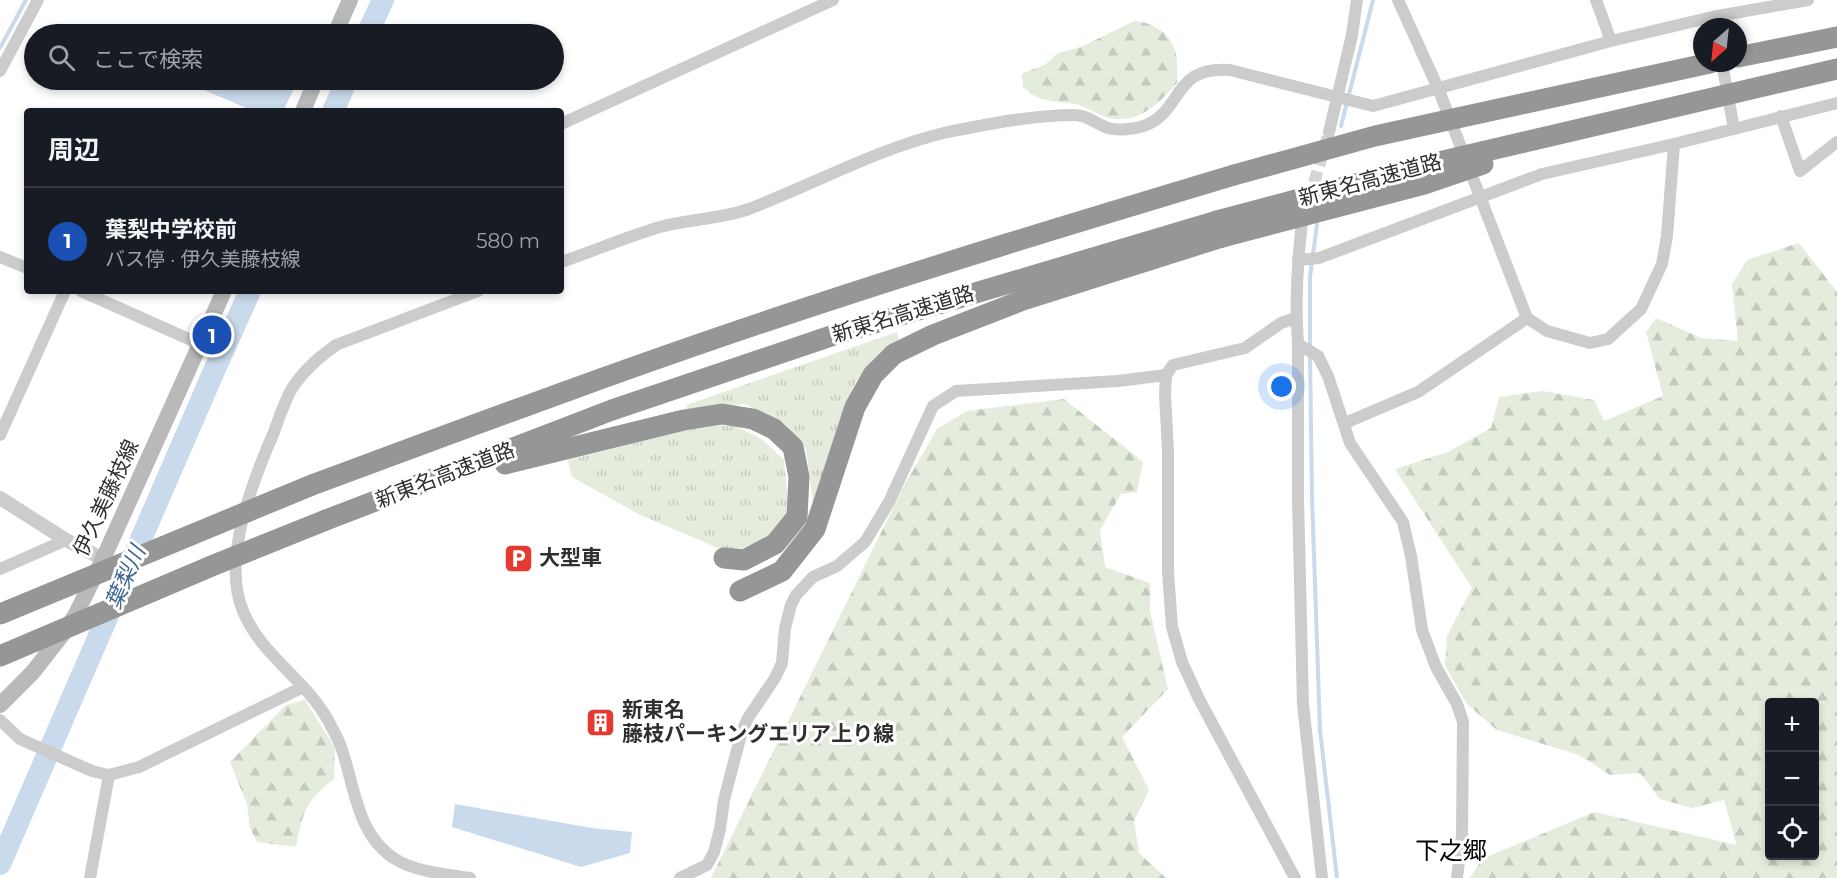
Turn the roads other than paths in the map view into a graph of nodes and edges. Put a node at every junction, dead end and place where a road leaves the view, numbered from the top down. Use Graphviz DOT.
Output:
graph roads {
  1 [pos="38,0"];
  2 [pos="350,0"];
  3 [pos="833,0"];
  4 [pos="1357,0"];
  5 [pos="1398,0"];
  6 [pos="1596,0"];
  7 [pos="1805,0"];
  8 [pos="1730,18"];
  9 [pos="25,24"];
  10 [pos="339,24"];
  11 [pos="24,26"];
  12 [pos="1693,26"];
  13 [pos="1837,37"];
  14 [pos="1611,41"];
  15 [pos="1747,55"];
  16 [pos="1693,67"];
  17 [pos="1837,69"];
  18 [pos="0,71"];
  19 [pos="1724,72"];
  20 [pos="1438,88"];
  21 [pos="312,90"];
  22 [pos="1336,97"];
  23 [pos="1837,103"];
  24 [pos="304,108"];
  25 [pos="1781,116"];
  26 [pos="564,123"];
  27 [pos="1734,129"];
  28 [pos="1329,132"];
  29 [pos="1837,142"];
  30 [pos="1674,144"];
  31 [pos="1479,196"];
  32 [pos="1302,223"];
  33 [pos="1220,229"];
  34 [pos="0,257"];
  35 [pos="1298,260"];
  36 [pos="564,261"];
  37 [pos="24,267"];
  38 [pos="64,294"];
  39 [pos="88,294"];
  40 [pos="223,294"];
  41 [pos="470,294"];
  42 [pos="1296,318"];
  43 [pos="1527,318"];
  44 [pos="200,344"];
  45 [pos="1298,344"];
  46 [pos="1166,375"];
  47 [pos="1345,423"];
  48 [pos="0,435"];
  49 [pos="428,482"];
  50 [pos="0,498"];
  51 [pos="66,540"];
  52 [pos="724,558"];
  53 [pos="104,559"];
  54 [pos="0,569"];
  55 [pos="740,591"];
  56 [pos="0,614"];
  57 [pos="0,656"];
  58 [pos="303,687"];
  59 [pos="0,705"];
  60 [pos="0,720"];
  61 [pos="109,775"];
  62 [pos="90,878"];
  63 [pos="470,878"];
  64 [pos="680,878"];
  65 [pos="1295,878"];
  66 [pos="1322,878"];
  67 [pos="1456,878"];
  1 -- 9 [label="street"];
  2 -- 10 [label="main road"];
  3 -- 26 [label="street"];
  4 -- 22 [label="street"];
  5 -- 20 [label="street"];
  6 -- 14 [label="street"];
  7 -- 8 [label="street"];
  11 -- 18 [label="street"];
  12 -- 14 [label="street"];
  13 -- 15 [label="highway"];
  14 -- 20 [label="street"];
  16 -- 56 [label="highway, 新東名高速道路, bridge"];
  17 -- 33 [label="highway, 新東名高速道路, bridge"];
  19 -- 27 [label="street"];
  20 -- 22 [label="street"];
  20 -- 31 [label="street"];
  21 -- 24 [label="main road"];
  22 -- 28 [label="street"];
  22 -- 36 [label="street"];
  23 -- 25 [label="street"];
  25 -- 27 [label="street"];
  25 -- 29 [label="street"];
  27 -- 30 [label="street"];
  30 -- 31 [label="street"];
  30 -- 43 [label="street"];
  31 -- 35 [label="street"];
  31 -- 43 [label="street"];
  32 -- 35 [label="street"];
  33 -- 49 [label="highway, 新東名高速道路"];
  33 -- 55 [label="highway"];
  34 -- 37 [label="street"];
  35 -- 42 [label="street"];
  38 -- 48 [label="street"];
  39 -- 44 [label="street"];
  40 -- 44 [label="main road, 伊久美藤枝線"];
  41 -- 58 [label="street"];
  42 -- 45 [label="street"];
  42 -- 46 [label="street"];
  43 -- 47 [label="street"];
  44 -- 53 [label="main road, 伊久美藤枝線"];
  45 -- 47 [label="street"];
  45 -- 66 [label="street"];
  46 -- 64 [label="street"];
  46 -- 65 [label="street"];
  47 -- 67 [label="street"];
  49 -- 52 [label="highway"];
  49 -- 57 [label="highway, 新東名高速道路, bridge"];
  50 -- 51 [label="street"];
  51 -- 53 [label="street"];
  51 -- 54 [label="street"];
  53 -- 59 [label="main road, 伊久美藤枝線"];
  58 -- 61 [label="street"];
  58 -- 63 [label="street"];
  60 -- 61 [label="street"];
  61 -- 62 [label="street"];
}
